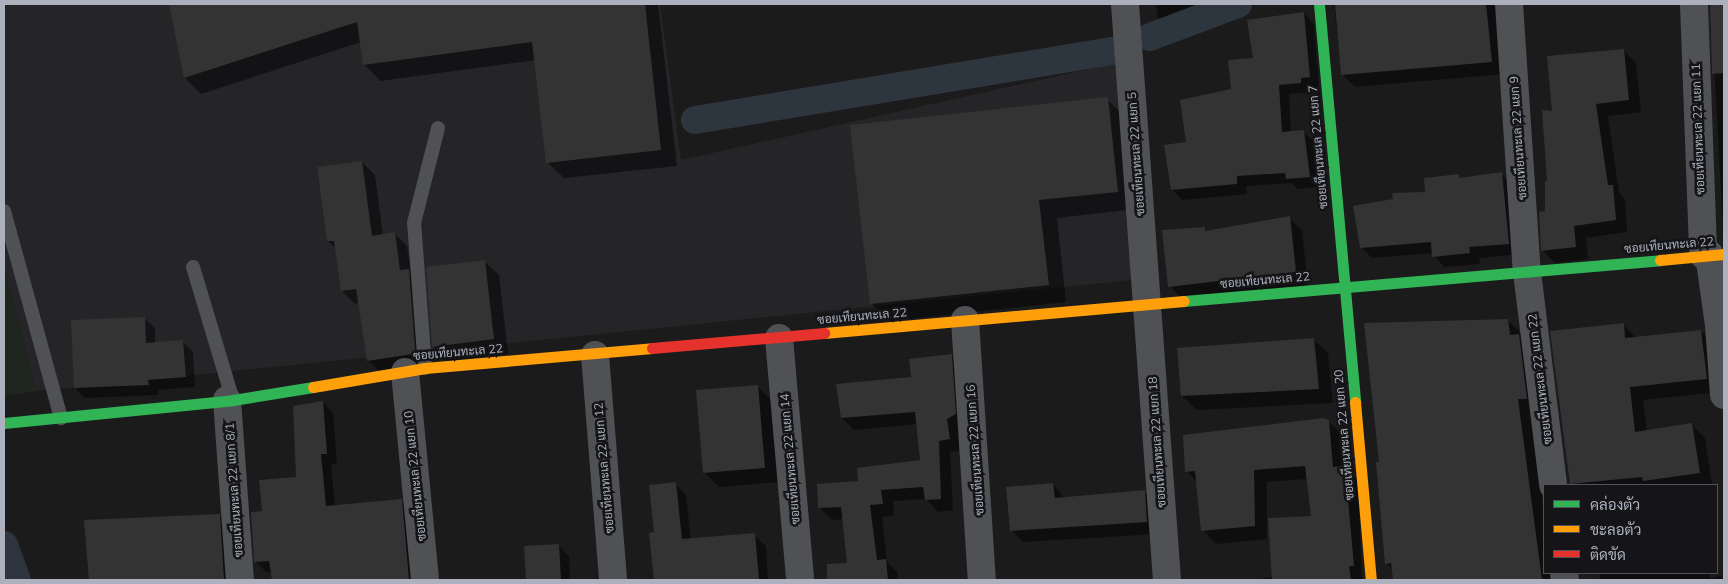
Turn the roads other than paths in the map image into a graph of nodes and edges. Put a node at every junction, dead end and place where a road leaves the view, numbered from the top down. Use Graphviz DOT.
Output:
graph roads {
  1 [pos="1125,4"];
  2 [pos="1319,4"];
  3 [pos="1509,4"];
  4 [pos="1694,4"];
  5 [pos="438,128"];
  6 [pos="4,211"];
  7 [pos="1712,254"];
  8 [pos="193,268"];
  9 [pos="1527,272"];
  10 [pos="1344,288"];
  11 [pos="1146,304"];
  12 [pos="965,320"];
  13 [pos="779,338"];
  14 [pos="595,355"];
  15 [pos="415,370"];
  16 [pos="1724,395"];
  17 [pos="230,400"];
  18 [pos="61,418"];
  19 [pos="4,424"];
  20 [pos="1553,484"];
  21 [pos="240,580"];
  22 [pos="425,580"];
  23 [pos="613,580"];
  24 [pos="800,580"];
  25 [pos="982,580"];
  26 [pos="1167,580"];
  27 [pos="1371,580"];
  1 -- 11 [label="street, ซอยเทียนทะเล 22 แยก 5"];
  2 -- 10 [label="street, ซอยเทียนทะเล 22 แยก 7"];
  3 -- 9 [label="street, ซอยเทียนทะเล 22 แยก 9"];
  4 -- 7 [label="street, ซอยเทียนทะเล 22 แยก 11"];
  5 -- 15 [label="lane"];
  6 -- 18 [label="lane"];
  7 -- 9 [label="street, ซอยเทียนทะเล 22"];
  7 -- 16 [label="street, ซอยเทียนทะเล 22 แยก 11"];
  8 -- 17 [label="lane"];
  9 -- 10 [label="street, ซอยเทียนทะเล 22"];
  9 -- 20 [label="street, ซอยเทียนทะเล 22 แยก 22"];
  10 -- 11 [label="street, ซอยเทียนทะเล 22"];
  10 -- 27 [label="street, ซอยเทียนทะเล 22 แยก 20"];
  11 -- 12 [label="street, ซอยเทียนทะเล 22"];
  11 -- 26 [label="street, ซอยเทียนทะเล 22 แยก 18"];
  12 -- 13 [label="street, ซอยเทียนทะเล 22"];
  12 -- 25 [label="street, ซอยเทียนทะเล 22 แยก 16"];
  13 -- 14 [label="street, ซอยเทียนทะเล 22"];
  13 -- 24 [label="street, ซอยเทียนทะเล 22 แยก 14"];
  14 -- 15 [label="street, ซอยเทียนทะเล 22"];
  14 -- 23 [label="street, ซอยเทียนทะเล 22 แยก 12"];
  15 -- 17 [label="street, ซอยเทียนทะเล 22"];
  15 -- 22 [label="street, ซอยเทียนทะเล 22 แยก 10"];
  17 -- 18 [label="street, ซอยเทียนทะเล 22"];
  17 -- 21 [label="street, ซอยเทียนทะเล 22 แยก 8/1"];
  18 -- 19 [label="street, ซอยเทียนทะเล 22"];
}
